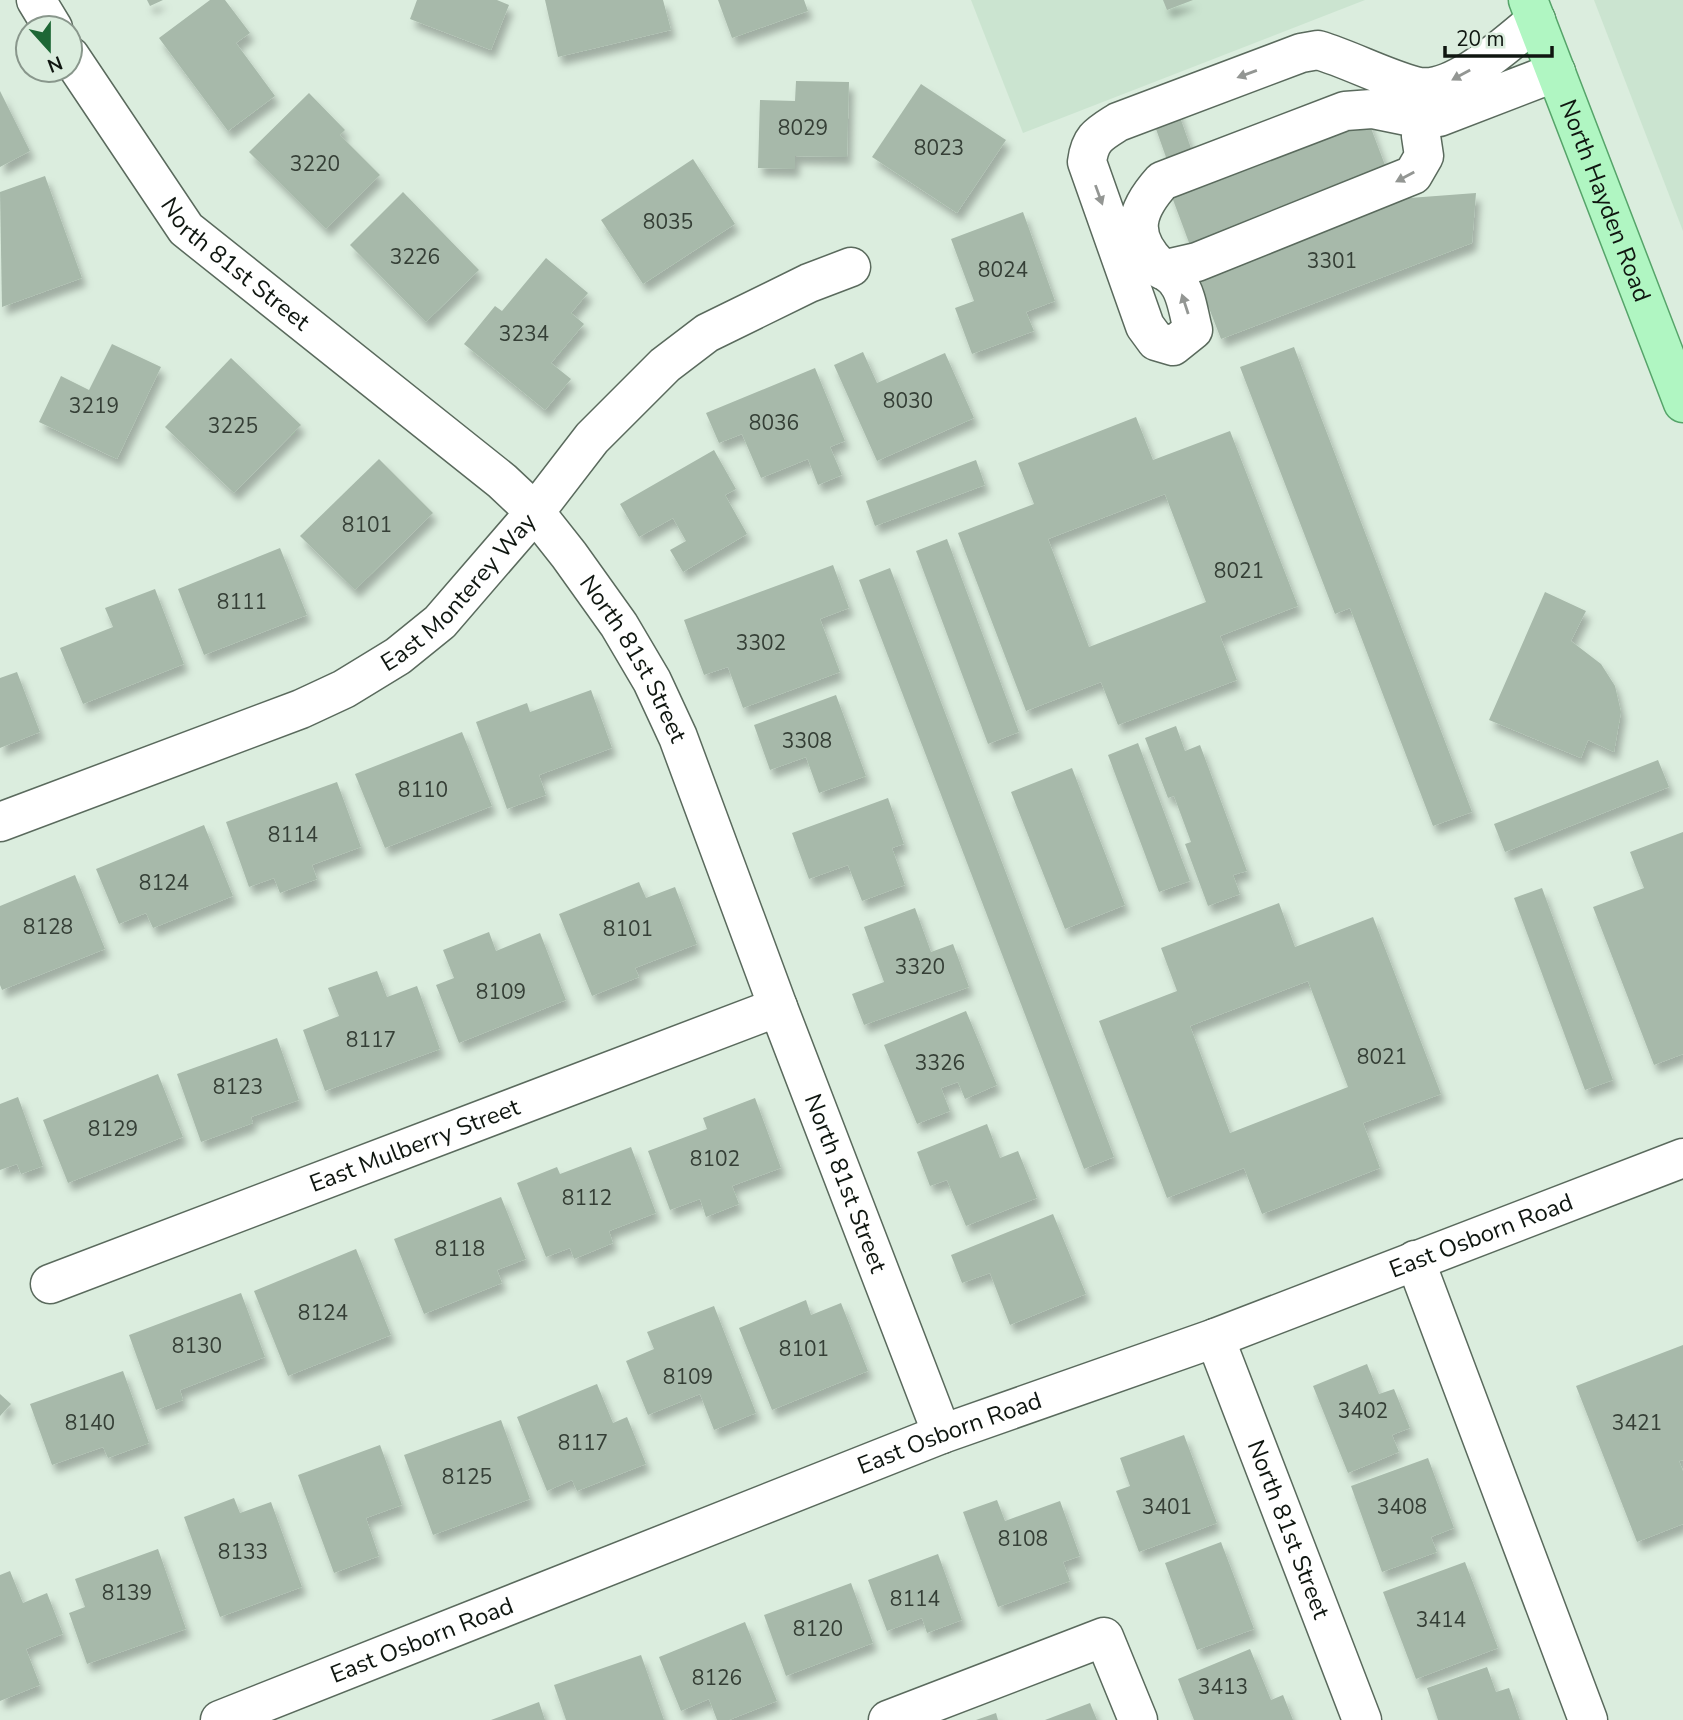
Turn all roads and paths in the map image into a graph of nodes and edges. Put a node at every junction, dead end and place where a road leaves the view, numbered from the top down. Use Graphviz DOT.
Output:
graph roads {
  1 [pos="1532,10"];
  2 [pos="1556,72"];
  3 [pos="84,77"];
  4 [pos="1424,118"];
  5 [pos="851,267"];
  6 [pos="1162,270"];
  7 [pos="1683,403"];
  8 [pos="535,512"];
  9 [pos="0,822"];
  10 [pos="778,1007"];
  11 [pos="1683,1158"];
  12 [pos="1415,1260"];
  13 [pos="50,1284"];
  14 [pos="1215,1338"];
  15 [pos="942,1434"];
  16 [pos="220,1720"];
  17 [pos="888,1720"];
  18 [pos="1138,1720"];
  19 [pos="1362,1720"];
  20 [pos="1587,1720"];
  1 -- 2 [label="main road, North Hayden Road"];
  1 -- 6 [label="street, one-way"];
  2 -- 4 [label="street"];
  2 -- 7 [label="main road, North Hayden Road"];
  3 -- 8 [label="street, North 81st Street"];
  4 -- 6 [label="street, one-way"];
  4 -- 6 [label="street"];
  5 -- 8 [label="street, East Monterey Way"];
  8 -- 9 [label="street, East Monterey Way"];
  8 -- 10 [label="street, North 81st Street"];
  10 -- 13 [label="street, East Mulberry Street"];
  10 -- 15 [label="street, North 81st Street"];
  11 -- 12 [label="street, East Osborn Road"];
  12 -- 14 [label="street, East Osborn Road"];
  12 -- 20 [label="street"];
  14 -- 15 [label="street, East Osborn Road"];
  14 -- 19 [label="street, North 81st Street"];
  15 -- 16 [label="street, East Osborn Road"];
  17 -- 18 [label="street"];
}
